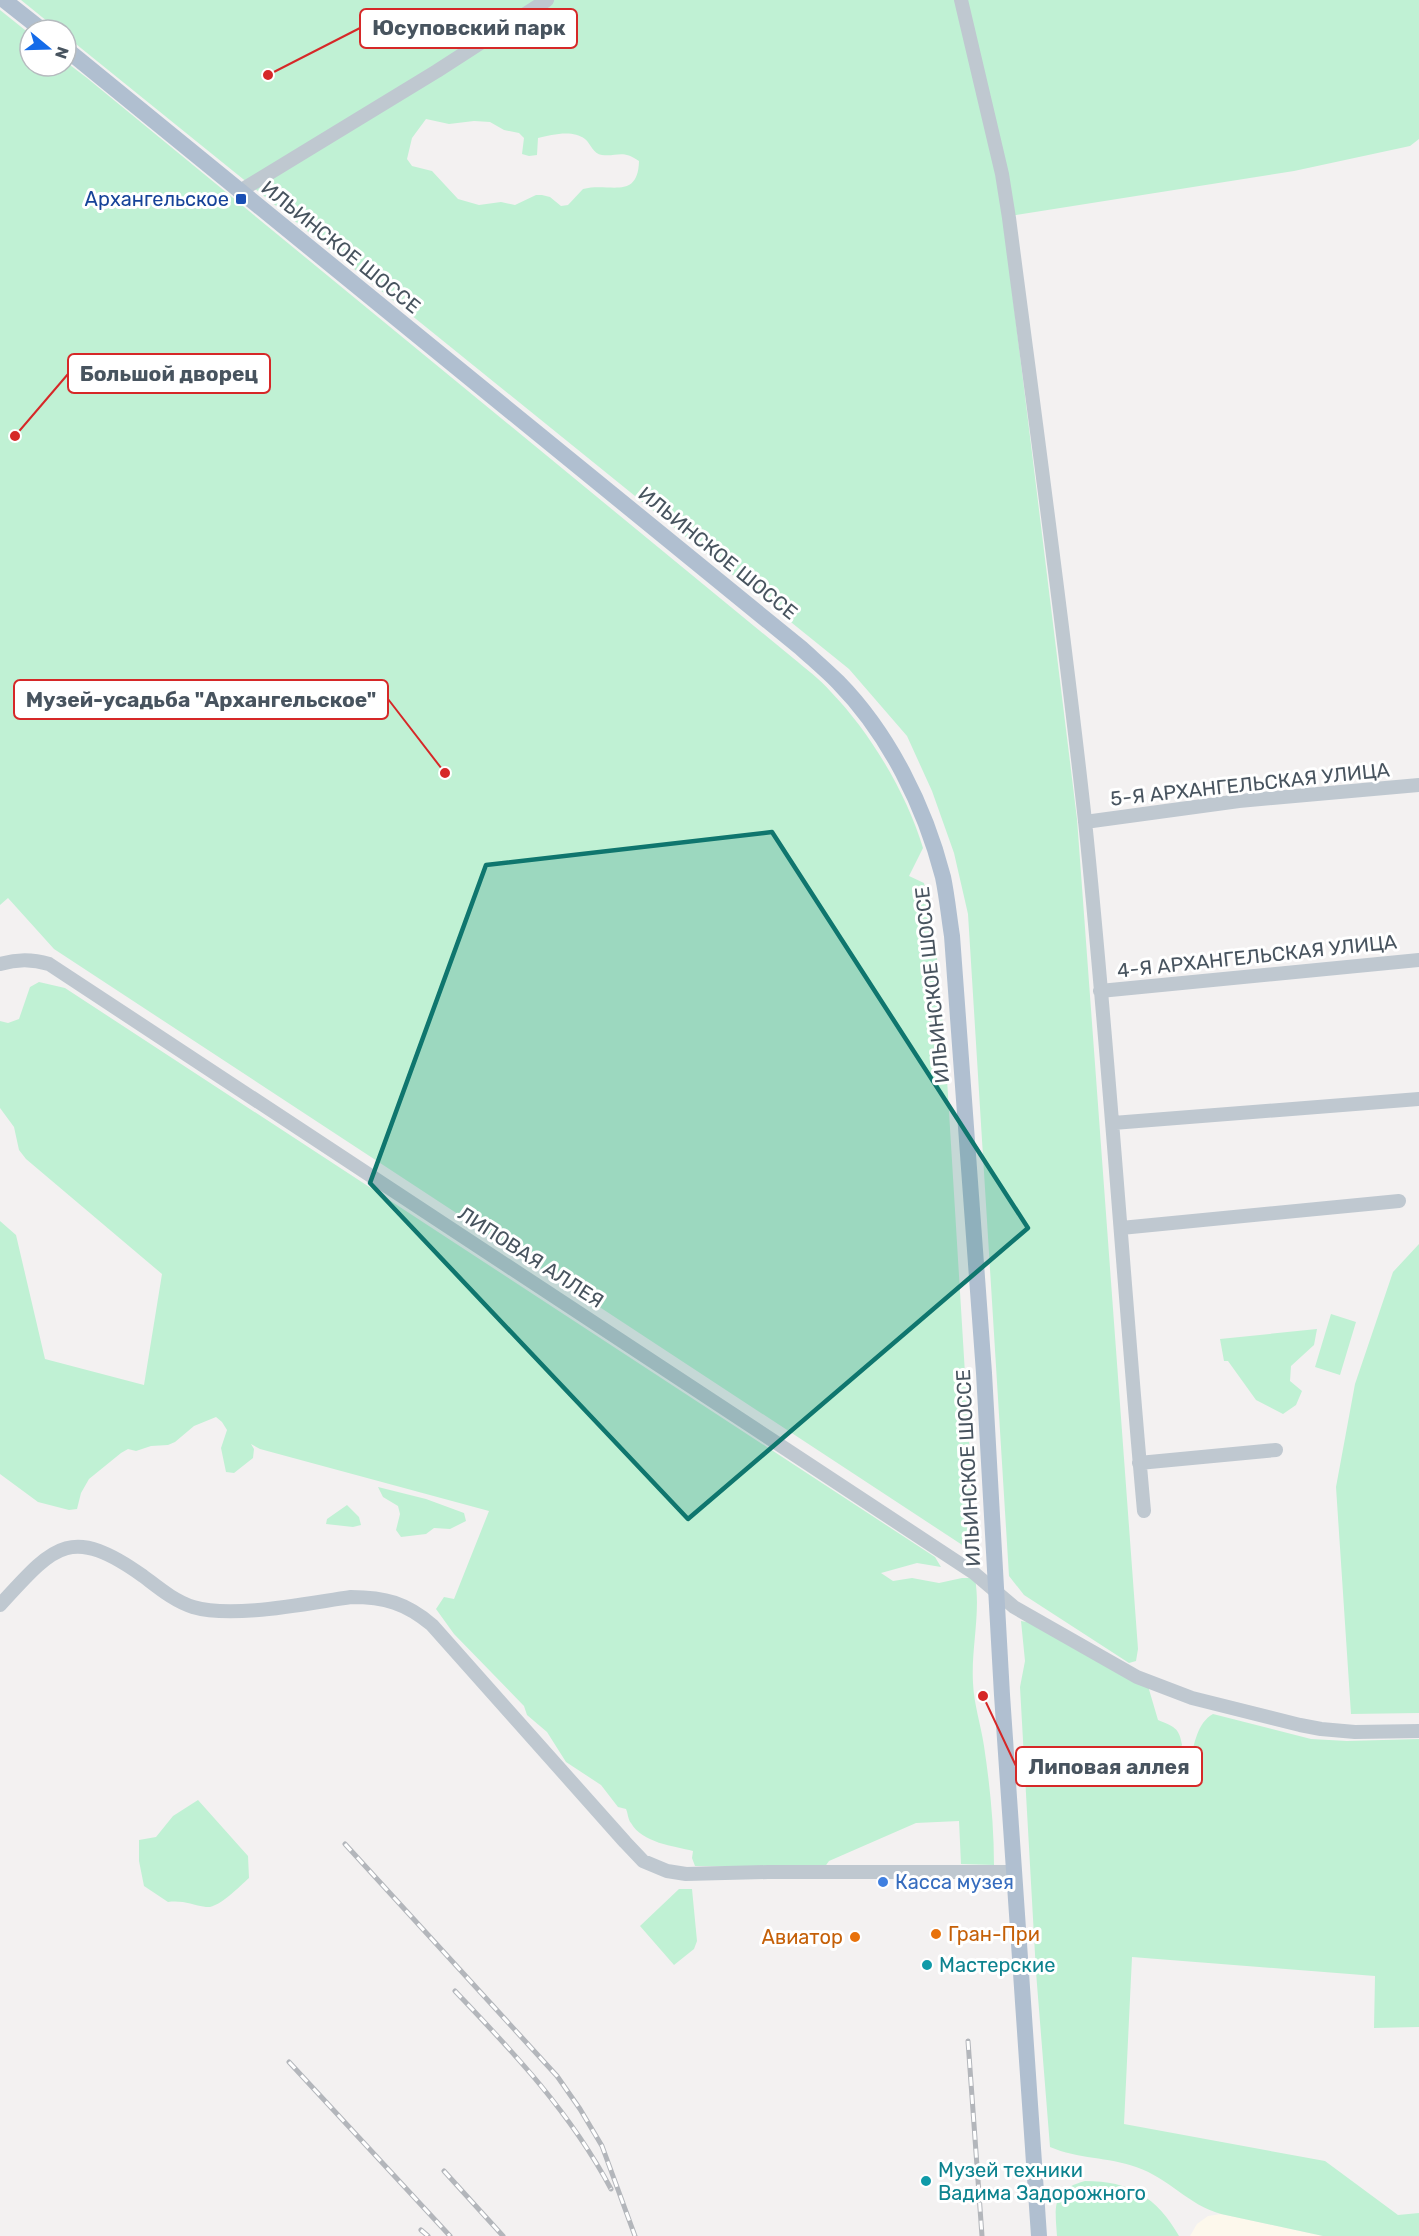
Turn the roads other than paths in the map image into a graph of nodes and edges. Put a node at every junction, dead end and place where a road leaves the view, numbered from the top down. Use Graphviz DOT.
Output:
graph roads {
  1 [pos="4,0"];
  2 [pos="547,0"];
  3 [pos="961,0"];
  4 [pos="27,18"];
  5 [pos="78,59"];
  6 [pos="240,191"];
  7 [pos="1419,785"];
  8 [pos="1085,822"];
  9 [pos="1419,960"];
  10 [pos="0,964"];
  11 [pos="1100,991"];
  12 [pos="1419,1099"];
  13 [pos="1113,1124"];
  14 [pos="1399,1201"];
  15 [pos="1121,1228"];
  16 [pos="1276,1450"];
  17 [pos="1139,1463"];
  18 [pos="1144,1511"];
  19 [pos="997,1593"];
  20 [pos="0,1605"];
  21 [pos="1419,1731"];
  22 [pos="1014,1872"];
  23 [pos="1039,2236"];
  1 -- 4 [label="main road"];
  2 -- 6 [label="street"];
  3 -- 8 [label="street"];
  5 -- 6 [label="main road, ИЛЬИНСКОЕ ШОССЕ"];
  6 -- 19 [label="main road, ИЛЬИНСКОЕ ШОССЕ"];
  7 -- 8 [label="street, 5-Я АРХАНГЕЛЬСКАЯ УЛИЦА"];
  8 -- 11 [label="street"];
  9 -- 11 [label="street, 4-Я АРХАНГЕЛЬСКАЯ УЛИЦА"];
  10 -- 19 [label="street, ЛИПОВАЯ АЛЛЕЯ"];
  11 -- 13 [label="street"];
  12 -- 13 [label="street"];
  13 -- 15 [label="street"];
  14 -- 15 [label="street"];
  15 -- 17 [label="street"];
  16 -- 17 [label="street"];
  17 -- 18 [label="street"];
  19 -- 21 [label="street, ЛИПОВАЯ АЛЛЕЯ"];
  19 -- 22 [label="main road, ИЛЬИНСКОЕ ШОССЕ"];
  20 -- 22 [label="street"];
  22 -- 23 [label="main road, ИЛЬИНСКОЕ ШОССЕ"];
}
